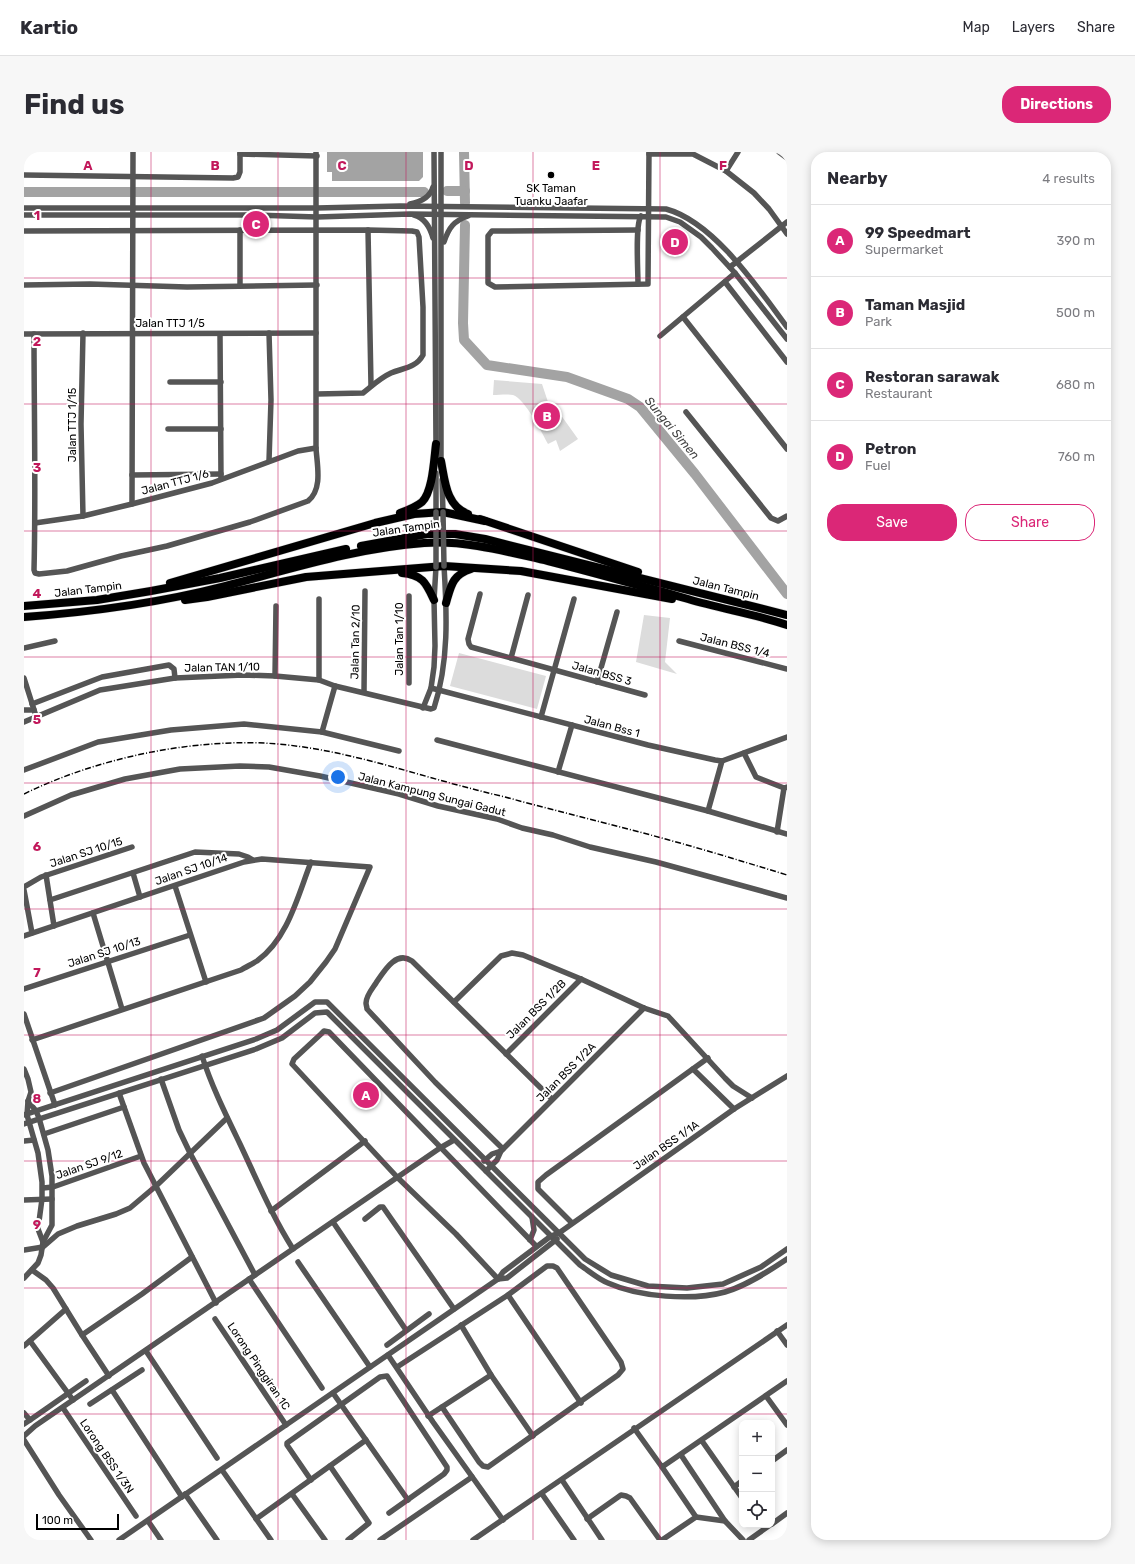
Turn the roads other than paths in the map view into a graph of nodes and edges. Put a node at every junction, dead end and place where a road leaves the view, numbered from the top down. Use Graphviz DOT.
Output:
graph roads {
  1 [pos="132,152"];
  2 [pos="434,152"];
  3 [pos="441,152"];
  4 [pos="738,152"];
  5 [pos="779,152"];
  6 [pos="240,153"];
  7 [pos="649,153"];
  8 [pos="316,154"];
  9 [pos="787,158"];
  10 [pos="726,171"];
  11 [pos="24,175"];
  12 [pos="133,179"];
  13 [pos="435,181"];
  14 [pos="400,206"];
  15 [pos="435,207"];
  16 [pos="442,207"];
  17 [pos="24,208"];
  18 [pos="132,208"];
  19 [pos="317,208"];
  20 [pos="647,210"];
  21 [pos="410,214"];
  22 [pos="435,214"];
  23 [pos="442,214"];
  24 [pos="24,215"];
  25 [pos="132,215"];
  26 [pos="486,215"];
  27 [pos="317,217"];
  28 [pos="640,217"];
  29 [pos="648,217"];
  30 [pos="787,222"];
  31 [pos="782,226"];
  32 [pos="132,230"];
  33 [pos="240,230"];
  34 [pos="316,230"];
  35 [pos="368,230"];
  36 [pos="638,230"];
  37 [pos="24,231"];
  38 [pos="787,234"];
  39 [pos="435,244"];
  40 [pos="442,247"];
  41 [pos="736,262"];
  42 [pos="730,267"];
  43 [pos="735,273"];
  44 [pos="725,282"];
  45 [pos="638,284"];
  46 [pos="132,285"];
  47 [pos="317,285"];
  48 [pos="24,286"];
  49 [pos="240,286"];
  50 [pos="683,317"];
  51 [pos="787,327"];
  52 [pos="83,333"];
  53 [pos="132,333"];
  54 [pos="269,333"];
  55 [pos="316,333"];
  56 [pos="24,334"];
  57 [pos="34,334"];
  58 [pos="220,334"];
  59 [pos="660,336"];
  60 [pos="787,339"];
  61 [pos="438,353"];
  62 [pos="787,362"];
  63 [pos="170,382"];
  64 [pos="221,382"];
  65 [pos="371,385"];
  66 [pos="317,394"];
  67 [pos="686,412"];
  68 [pos="168,429"];
  69 [pos="221,429"];
  70 [pos="436,444"];
  71 [pos="316,448"];
  72 [pos="787,449"];
  73 [pos="441,461"];
  74 [pos="269,462"];
  75 [pos="132,475"];
  76 [pos="221,476"];
  77 [pos="132,504"];
  78 [pos="439,512"];
  79 [pos="83,516"];
  80 [pos="787,516"];
  81 [pos="485,520"];
  82 [pos="35,523"];
  83 [pos="375,523"];
  84 [pos="440,566"];
  85 [pos="477,568"];
  86 [pos="377,571"];
  87 [pos="675,587"];
  88 [pos="151,591"];
  89 [pos="365,591"];
  90 [pos="480,594"];
  91 [pos="528,595"];
  92 [pos="409,596"];
  93 [pos="319,599"];
  94 [pos="574,599"];
  95 [pos="166,600"];
  96 [pos="434,600"];
  97 [pos="698,602"];
  98 [pos="446,603"];
  99 [pos="24,606"];
  100 [pos="276,606"];
  101 [pos="617,612"];
  102 [pos="787,615"];
  103 [pos="24,617"];
  104 [pos="787,625"];
  105 [pos="55,641"];
  106 [pos="679,641"];
  107 [pos="24,648"];
  108 [pos="511,658"];
  109 [pos="787,669"];
  110 [pos="554,670"];
  111 [pos="274,676"];
  112 [pos="24,678"];
  113 [pos="175,678"];
  114 [pos="319,680"];
  115 [pos="597,682"];
  116 [pos="409,683"];
  117 [pos="334,686"];
  118 [pos="431,688"];
  119 [pos="440,690"];
  120 [pos="364,692"];
  121 [pos="645,695"];
  122 [pos="32,704"];
  123 [pos="423,708"];
  124 [pos="24,710"];
  125 [pos="34,710"];
  126 [pos="36,716"];
  127 [pos="540,717"];
  128 [pos="24,722"];
  129 [pos="572,725"];
  130 [pos="322,732"];
  131 [pos="787,737"];
  132 [pos="437,740"];
  133 [pos="399,752"];
  134 [pos="744,753"];
  135 [pos="722,761"];
  136 [pos="24,770"];
  137 [pos="558,772"];
  138 [pos="786,787"];
  139 [pos="708,811"];
  140 [pos="24,816"];
  141 [pos="777,832"];
  142 [pos="787,834"];
  143 [pos="132,847"];
  144 [pos="253,860"];
  145 [pos="311,862"];
  146 [pos="133,873"];
  147 [pos="46,876"];
  148 [pos="175,886"];
  149 [pos="24,889"];
  150 [pos="140,897"];
  151 [pos="787,898"];
  152 [pos="50,900"];
  153 [pos="93,913"];
  154 [pos="54,926"];
  155 [pos="32,933"];
  156 [pos="190,935"];
  157 [pos="24,936"];
  158 [pos="108,962"];
  159 [pos="581,979"];
  160 [pos="206,982"];
  161 [pos="24,989"];
  162 [pos="454,1002"];
  163 [pos="644,1008"];
  164 [pos="122,1010"];
  165 [pos="24,1014"];
  166 [pos="32,1040"];
  167 [pos="506,1054"];
  168 [pos="202,1056"];
  169 [pos="708,1058"];
  170 [pos="205,1065"];
  171 [pos="24,1069"];
  172 [pos="693,1069"];
  173 [pos="787,1076"];
  174 [pos="161,1079"];
  175 [pos="50,1092"];
  176 [pos="120,1093"];
  177 [pos="752,1098"];
  178 [pos="552,1099"];
  179 [pos="26,1101"];
  180 [pos="55,1105"];
  181 [pos="124,1107"];
  182 [pos="734,1109"];
  183 [pos="36,1111"];
  184 [pos="25,1115"];
  185 [pos="39,1118"];
  186 [pos="227,1118"];
  187 [pos="26,1123"];
  188 [pos="44,1134"];
  189 [pos="34,1140"];
  190 [pos="454,1140"];
  191 [pos="24,1141"];
  192 [pos="365,1141"];
  193 [pos="440,1148"];
  194 [pos="502,1150"];
  195 [pos="190,1153"];
  196 [pos="141,1156"];
  197 [pos="486,1159"];
  198 [pos="480,1165"];
  199 [pos="492,1165"];
  200 [pos="486,1171"];
  201 [pos="398,1178"];
  202 [pos="156,1186"];
  203 [pos="53,1187"];
  204 [pos="43,1188"];
  205 [pos="42,1198"];
  206 [pos="52,1198"];
  207 [pos="24,1200"];
  208 [pos="271,1211"];
  209 [pos="532,1217"];
  210 [pos="364,1218"];
  211 [pos="333,1222"];
  212 [pos="572,1223"];
  213 [pos="559,1233"];
  214 [pos="550,1236"];
  215 [pos="530,1240"];
  216 [pos="556,1241"];
  217 [pos="43,1245"];
  218 [pos="536,1246"];
  219 [pos="292,1249"];
  220 [pos="787,1249"];
  221 [pos="24,1250"];
  222 [pos="192,1257"];
  223 [pos="787,1259"];
  224 [pos="298,1262"];
  225 [pos="32,1270"];
  226 [pos="252,1277"];
  227 [pos="24,1278"];
  228 [pos="498,1279"];
  229 [pos="508,1295"];
  230 [pos="216,1303"];
  231 [pos="66,1309"];
  232 [pos="454,1309"];
  233 [pos="429,1314"];
  234 [pos="215,1319"];
  235 [pos="460,1325"];
  236 [pos="787,1325"];
  237 [pos="406,1330"];
  238 [pos="777,1331"];
  239 [pos="82,1335"];
  240 [pos="30,1341"];
  241 [pos="387,1345"];
  242 [pos="787,1345"];
  243 [pos="24,1346"];
  244 [pos="146,1351"];
  245 [pos="388,1355"];
  246 [pos="370,1367"];
  247 [pos="397,1367"];
  248 [pos="142,1370"];
  249 [pos="491,1375"];
  250 [pos="109,1376"];
  251 [pos="86,1381"];
  252 [pos="787,1381"];
  253 [pos="322,1388"];
  254 [pos="112,1390"];
  255 [pos="68,1393"];
  256 [pos="333,1393"];
  257 [pos="766,1396"];
  258 [pos="73,1400"];
  259 [pos="581,1403"];
  260 [pos="90,1404"];
  261 [pos="340,1404"];
  262 [pos="442,1407"];
  263 [pos="63,1408"];
  264 [pos="24,1413"];
  265 [pos="428,1416"];
  266 [pos="30,1420"];
  267 [pos="24,1424"];
  268 [pos="286,1425"];
  269 [pos="787,1425"];
  270 [pos="634,1428"];
  271 [pos="24,1436"];
  272 [pos="533,1436"];
  273 [pos="24,1440"];
  274 [pos="366,1440"];
  275 [pos="702,1441"];
  276 [pos="787,1450"];
  277 [pos="681,1455"];
  278 [pos="217,1458"];
  279 [pos="775,1458"];
  280 [pos="330,1466"];
  281 [pos="662,1467"];
  282 [pos="222,1470"];
  283 [pos="472,1477"];
  284 [pos="311,1480"];
  285 [pos="562,1480"];
  286 [pos="739,1483"];
  287 [pos="734,1486"];
  288 [pos="292,1494"];
  289 [pos="542,1494"];
  290 [pos="739,1494"];
  291 [pos="184,1496"];
  292 [pos="408,1500"];
  293 [pos="389,1513"];
  294 [pos="787,1513"];
  295 [pos="136,1516"];
  296 [pos="696,1517"];
  297 [pos="256,1519"];
  298 [pos="587,1519"];
  299 [pos="148,1520"];
  300 [pos="502,1520"];
  301 [pos="725,1521"];
  302 [pos="775,1521"];
  303 [pos="762,1528"];
  304 [pos="91,1540"];
  305 [pos="119,1540"];
  306 [pos="161,1540"];
  307 [pos="217,1540"];
  308 [pos="271,1540"];
  309 [pos="326,1540"];
  310 [pos="348,1540"];
  311 [pos="380,1540"];
  312 [pos="473,1540"];
  313 [pos="574,1540"];
  314 [pos="602,1540"];
  315 [pos="661,1540"];
  316 [pos="742,1540"];
  317 [pos="749,1540"];
  1 -- 12 [label="street"];
  2 -- 13 [label="street"];
  3 -- 16 [label="street"];
  4 -- 10 [label="street"];
  5 -- 9 [label="street"];
  6 -- 8 [label="street"];
  6 -- 12 [label="street"];
  7 -- 10 [label="street"];
  7 -- 20 [label="street"];
  8 -- 19 [label="street"];
  10 -- 31 [label="street"];
  11 -- 12 [label="street"];
  12 -- 18 [label="street"];
  13 -- 14 [label="street"];
  13 -- 15 [label="street"];
  14 -- 15 [label="street"];
  14 -- 19 [label="street"];
  15 -- 16 [label="street"];
  15 -- 22 [label="street"];
  16 -- 20 [label="street"];
  16 -- 23 [label="street"];
  17 -- 18 [label="street"];
  18 -- 19 [label="street"];
  18 -- 25 [label="street"];
  19 -- 27 [label="street"];
  20 -- 28 [label="street"];
  20 -- 29 [label="street"];
  20 -- 41 [label="street"];
  21 -- 22 [label="street"];
  21 -- 27 [label="street"];
  21 -- 39 [label="street"];
  22 -- 23 [label="street"];
  22 -- 39 [label="street"];
  23 -- 26 [label="street"];
  23 -- 40 [label="street"];
  24 -- 25 [label="street"];
  25 -- 27 [label="street"];
  25 -- 32 [label="street"];
  26 -- 28 [label="street"];
  26 -- 40 [label="street"];
  27 -- 34 [label="street"];
  28 -- 29 [label="street"];
  28 -- 36 [label="street"];
  29 -- 42 [label="street"];
  29 -- 45 [label="street"];
  30 -- 31 [label="street"];
  31 -- 38 [label="street"];
  31 -- 41 [label="street"];
  32 -- 33 [label="street"];
  32 -- 37 [label="street"];
  32 -- 46 [label="street"];
  33 -- 34 [label="street"];
  33 -- 49 [label="street"];
  34 -- 35 [label="street"];
  34 -- 47 [label="street"];
  35 -- 65 [label="street"];
  35 -- 65 [label="street"];
  36 -- 45 [label="street"];
  36 -- 45 [label="street"];
  39 -- 61 [label="street"];
  40 -- 61 [label="street"];
  41 -- 42 [label="street"];
  41 -- 51 [label="street"];
  42 -- 43 [label="street"];
  43 -- 44 [label="street"];
  43 -- 60 [label="street"];
  44 -- 50 [label="street"];
  44 -- 62 [label="street"];
  46 -- 48 [label="street"];
  46 -- 49 [label="street"];
  46 -- 53 [label="street"];
  47 -- 49 [label="street"];
  47 -- 55 [label="street"];
  50 -- 59 [label="street"];
  50 -- 72 [label="street"];
  52 -- 53 [label="street, Jalan TTJ 1/5"];
  52 -- 57 [label="street, Jalan TTJ 1/5"];
  52 -- 79 [label="street, Jalan TTJ 1/15"];
  53 -- 58 [label="street, Jalan TTJ 1/5"];
  53 -- 75 [label="street"];
  54 -- 55 [label="street, Jalan TTJ 1/5"];
  54 -- 58 [label="street, Jalan TTJ 1/5"];
  54 -- 74 [label="street"];
  55 -- 66 [label="street"];
  56 -- 57 [label="street, Jalan TTJ 1/5"];
  57 -- 82 [label="street"];
  58 -- 64 [label="street"];
  61 -- 70 [label="street"];
  61 -- 73 [label="street"];
  63 -- 64 [label="street"];
  64 -- 69 [label="street"];
  65 -- 66 [label="street"];
  66 -- 71 [label="street"];
  67 -- 80 [label="street"];
  68 -- 69 [label="street"];
  69 -- 76 [label="street"];
  70 -- 78 [label="street"];
  70 -- 83 [label="highway"];
  71 -- 74 [label="street, Jalan TTJ 1/6"];
  71 -- 82 [label="street"];
  73 -- 78 [label="street"];
  73 -- 81 [label="highway"];
  74 -- 76 [label="street, Jalan TTJ 1/6"];
  75 -- 76 [label="street"];
  75 -- 77 [label="street"];
  76 -- 77 [label="street, Jalan TTJ 1/6"];
  77 -- 79 [label="street, Jalan TTJ 1/6"];
  78 -- 81 [label="highway"];
  78 -- 83 [label="highway"];
  78 -- 84 [label="street, bridge"];
  79 -- 82 [label="street, Jalan TTJ 1/6"];
  81 -- 87 [label="highway"];
  83 -- 88 [label="highway"];
  84 -- 85 [label="highway"];
  84 -- 86 [label="highway"];
  84 -- 96 [label="street"];
  84 -- 98 [label="street"];
  85 -- 97 [label="highway"];
  85 -- 98 [label="highway"];
  86 -- 95 [label="highway"];
  86 -- 96 [label="highway"];
  87 -- 88 [label="highway, Jalan Tampin"];
  87 -- 102 [label="highway, Jalan Tampin"];
  88 -- 99 [label="highway, Jalan Tampin"];
  89 -- 120 [label="street, Jalan Tan 2/10"];
  90 -- 108 [label="street, Jalan BSS 3"];
  91 -- 108 [label="street"];
  92 -- 116 [label="street, Jalan Tan 1/10"];
  93 -- 114 [label="street"];
  94 -- 110 [label="street"];
  95 -- 97 [label="highway, Jalan Tampin"];
  95 -- 103 [label="highway, Jalan Tampin"];
  96 -- 118 [label="street"];
  97 -- 104 [label="highway"];
  98 -- 119 [label="street"];
  100 -- 111 [label="street"];
  101 -- 115 [label="street"];
  105 -- 107 [label="street"];
  106 -- 109 [label="street, Jalan BSS 1/4"];
  108 -- 110 [label="street, Jalan BSS 3"];
  110 -- 115 [label="street, Jalan BSS 3"];
  110 -- 127 [label="street"];
  111 -- 113 [label="street, Jalan TAN 1/10"];
  111 -- 114 [label="street, Jalan TAN 1/10"];
  112 -- 122 [label="street"];
  113 -- 122 [label="street"];
  113 -- 126 [label="street, Jalan TAN 1/10"];
  114 -- 117 [label="street, Jalan TAN 1/10"];
  115 -- 121 [label="street, Jalan BSS 3"];
  117 -- 120 [label="street, Jalan TAN 1/10"];
  117 -- 130 [label="street"];
  118 -- 119 [label="street, Jalan Bss 1"];
  118 -- 123 [label="street"];
  119 -- 123 [label="street"];
  119 -- 127 [label="street, Jalan Bss 1"];
  120 -- 123 [label="street, Jalan TAN 1/10"];
  122 -- 125 [label="street"];
  124 -- 125 [label="street"];
  125 -- 126 [label="street"];
  126 -- 128 [label="street, Jalan TAN 1/10"];
  127 -- 129 [label="street, Jalan Bss 1"];
  129 -- 135 [label="street, Jalan Bss 1"];
  129 -- 137 [label="street"];
  130 -- 133 [label="street"];
  130 -- 136 [label="street"];
  131 -- 134 [label="street"];
  132 -- 137 [label="street"];
  134 -- 135 [label="street"];
  134 -- 138 [label="street"];
  135 -- 139 [label="street"];
  137 -- 139 [label="street"];
  138 -- 141 [label="street"];
  139 -- 141 [label="street"];
  140 -- 151 [label="street, Jalan Kampung Sungai Gadut"];
  141 -- 142 [label="street"];
  143 -- 147 [label="street, Jalan SJ 10/15"];
  144 -- 145 [label="street, Jalan SJ 10/14"];
  144 -- 146 [label="street"];
  144 -- 148 [label="street, Jalan SJ 10/14"];
  145 -- 160 [label="street"];
  145 -- 175 [label="street, Jalan SJ 10/14"];
  146 -- 150 [label="street"];
  146 -- 152 [label="street"];
  147 -- 149 [label="street, Jalan SJ 10/15"];
  147 -- 152 [label="street"];
  148 -- 150 [label="street, Jalan SJ 10/14"];
  148 -- 156 [label="street"];
  149 -- 155 [label="street"];
  150 -- 153 [label="street, Jalan SJ 10/14"];
  152 -- 154 [label="street"];
  153 -- 154 [label="street, Jalan SJ 10/14"];
  153 -- 158 [label="street"];
  154 -- 155 [label="street, Jalan SJ 10/14"];
  155 -- 157 [label="street, Jalan SJ 10/14"];
  156 -- 158 [label="street, Jalan SJ 10/13"];
  156 -- 160 [label="street"];
  158 -- 161 [label="street, Jalan SJ 10/13"];
  158 -- 164 [label="street"];
  159 -- 162 [label="street"];
  159 -- 163 [label="street"];
  159 -- 167 [label="street, Jalan BSS 1/2B"];
  160 -- 164 [label="street"];
  162 -- 167 [label="street"];
  162 -- 194 [label="street"];
  163 -- 169 [label="street"];
  163 -- 178 [label="street, Jalan BSS 1/2A"];
  164 -- 166 [label="street"];
  165 -- 166 [label="street"];
  166 -- 175 [label="street"];
  167 -- 178 [label="street"];
  168 -- 170 [label="street"];
  168 -- 180 [label="street"];
  168 -- 197 [label="street"];
  169 -- 172 [label="street"];
  169 -- 177 [label="street"];
  170 -- 174 [label="street"];
  170 -- 186 [label="street"];
  170 -- 190 [label="street"];
  171 -- 179 [label="street"];
  172 -- 182 [label="street"];
  172 -- 212 [label="street"];
  173 -- 177 [label="street, Jalan BSS 1/1A"];
  174 -- 176 [label="street"];
  174 -- 195 [label="street"];
  175 -- 180 [label="street"];
  176 -- 181 [label="street"];
  176 -- 185 [label="street"];
  177 -- 182 [label="street, Jalan BSS 1/1A"];
  178 -- 194 [label="street, Jalan BSS 1/2A"];
  179 -- 183 [label="street"];
  179 -- 184 [label="street"];
  180 -- 183 [label="street"];
  181 -- 188 [label="street"];
  181 -- 196 [label="street"];
  182 -- 212 [label="street, Jalan BSS 1/1A"];
  183 -- 184 [label="street"];
  183 -- 185 [label="street"];
  184 -- 187 [label="street"];
  185 -- 187 [label="street"];
  185 -- 188 [label="street"];
  186 -- 195 [label="street"];
  186 -- 208 [label="street"];
  187 -- 189 [label="street"];
  188 -- 203 [label="street"];
  189 -- 191 [label="street"];
  189 -- 204 [label="street"];
  190 -- 193 [label="street"];
  190 -- 198 [label="street"];
  192 -- 193 [label="street"];
  192 -- 201 [label="street"];
  192 -- 208 [label="street"];
  193 -- 201 [label="street"];
  193 -- 215 [label="street"];
  194 -- 197 [label="street"];
  194 -- 199 [label="street"];
  195 -- 202 [label="street"];
  195 -- 226 [label="street"];
  196 -- 202 [label="street"];
  196 -- 203 [label="street, Jalan SJ 9/12"];
  197 -- 198 [label="street"];
  197 -- 199 [label="street"];
  198 -- 200 [label="street"];
  199 -- 200 [label="street"];
  199 -- 213 [label="street"];
  200 -- 209 [label="street"];
  201 -- 211 [label="street"];
  201 -- 228 [label="street"];
  202 -- 217 [label="street"];
  202 -- 222 [label="street"];
  203 -- 204 [label="street, Jalan SJ 9/12"];
  203 -- 206 [label="street"];
  204 -- 205 [label="street"];
  205 -- 206 [label="street"];
  205 -- 207 [label="street"];
  205 -- 217 [label="street"];
  206 -- 217 [label="street"];
  208 -- 219 [label="street"];
  209 -- 214 [label="street"];
  209 -- 215 [label="street"];
  210 -- 232 [label="street"];
  211 -- 219 [label="street"];
  211 -- 237 [label="street"];
  212 -- 213 [label="street, Jalan BSS 1/1A"];
  213 -- 214 [label="street"];
  213 -- 216 [label="street"];
  213 -- 220 [label="street"];
  214 -- 216 [label="street"];
  214 -- 218 [label="street"];
  215 -- 218 [label="street"];
  216 -- 223 [label="street"];
  216 -- 228 [label="street"];
  217 -- 221 [label="street"];
  217 -- 225 [label="street"];
  218 -- 228 [label="street"];
  219 -- 226 [label="street"];
  222 -- 230 [label="street"];
  222 -- 239 [label="street"];
  224 -- 246 [label="street"];
  225 -- 227 [label="street"];
  225 -- 231 [label="street"];
  226 -- 230 [label="street"];
  226 -- 253 [label="street"];
  228 -- 232 [label="street"];
  229 -- 235 [label="street"];
  229 -- 259 [label="street"];
  229 -- 259 [label="street"];
  230 -- 244 [label="street"];
  231 -- 239 [label="street"];
  231 -- 240 [label="street"];
  232 -- 245 [label="street"];
  233 -- 237 [label="street"];
  234 -- 268 [label="street, Lorong Pinggiran 1C"];
  235 -- 247 [label="street"];
  235 -- 249 [label="street"];
  236 -- 238 [label="street"];
  237 -- 241 [label="street"];
  238 -- 242 [label="street"];
  238 -- 270 [label="street"];
  239 -- 250 [label="street"];
  240 -- 243 [label="street"];
  240 -- 255 [label="street"];
  244 -- 250 [label="street"];
  244 -- 278 [label="street"];
  245 -- 246 [label="street"];
  245 -- 247 [label="street"];
  246 -- 256 [label="street"];
  247 -- 265 [label="street"];
  248 -- 254 [label="street"];
  249 -- 262 [label="street"];
  249 -- 272 [label="street"];
  250 -- 258 [label="street"];
  251 -- 255 [label="street"];
  252 -- 257 [label="street"];
  254 -- 260 [label="street"];
  254 -- 291 [label="street"];
  255 -- 258 [label="street"];
  255 -- 266 [label="street"];
  256 -- 261 [label="street"];
  256 -- 268 [label="street"];
  257 -- 269 [label="street"];
  257 -- 275 [label="street"];
  258 -- 263 [label="street"];
  259 -- 272 [label="street"];
  261 -- 274 [label="street"];
  261 -- 284 [label="street"];
  261 -- 292 [label="street"];
  262 -- 265 [label="street"];
  262 -- 272 [label="street"];
  263 -- 271 [label="street"];
  263 -- 295 [label="street, Lorong BSS 1/3N"];
  264 -- 266 [label="street"];
  265 -- 283 [label="street"];
  266 -- 267 [label="street"];
  268 -- 282 [label="street"];
  270 -- 281 [label="street"];
  270 -- 285 [label="street"];
  273 -- 304 [label="street"];
  274 -- 280 [label="street"];
  274 -- 292 [label="street"];
  275 -- 277 [label="street"];
  275 -- 287 [label="street"];
  276 -- 279 [label="street"];
  277 -- 281 [label="street"];
  277 -- 301 [label="street"];
  280 -- 284 [label="street"];
  280 -- 310 [label="street"];
  281 -- 296 [label="street"];
  282 -- 291 [label="street"];
  282 -- 297 [label="street"];
  283 -- 300 [label="street"];
  283 -- 311 [label="street"];
  284 -- 288 [label="street"];
  285 -- 289 [label="street"];
  285 -- 298 [label="street"];
  286 -- 287 [label="street"];
  287 -- 290 [label="street"];
  288 -- 297 [label="street"];
  288 -- 309 [label="street"];
  289 -- 300 [label="street"];
  289 -- 313 [label="street"];
  291 -- 299 [label="street"];
  291 -- 307 [label="street"];
  292 -- 293 [label="street"];
  294 -- 302 [label="street"];
  296 -- 301 [label="street"];
  296 -- 315 [label="street"];
  297 -- 308 [label="street"];
  298 -- 314 [label="street"];
  298 -- 315 [label="street"];
  299 -- 305 [label="street"];
  299 -- 306 [label="street"];
  300 -- 312 [label="street"];
  301 -- 316 [label="street"];
  303 -- 317 [label="street"];
}
